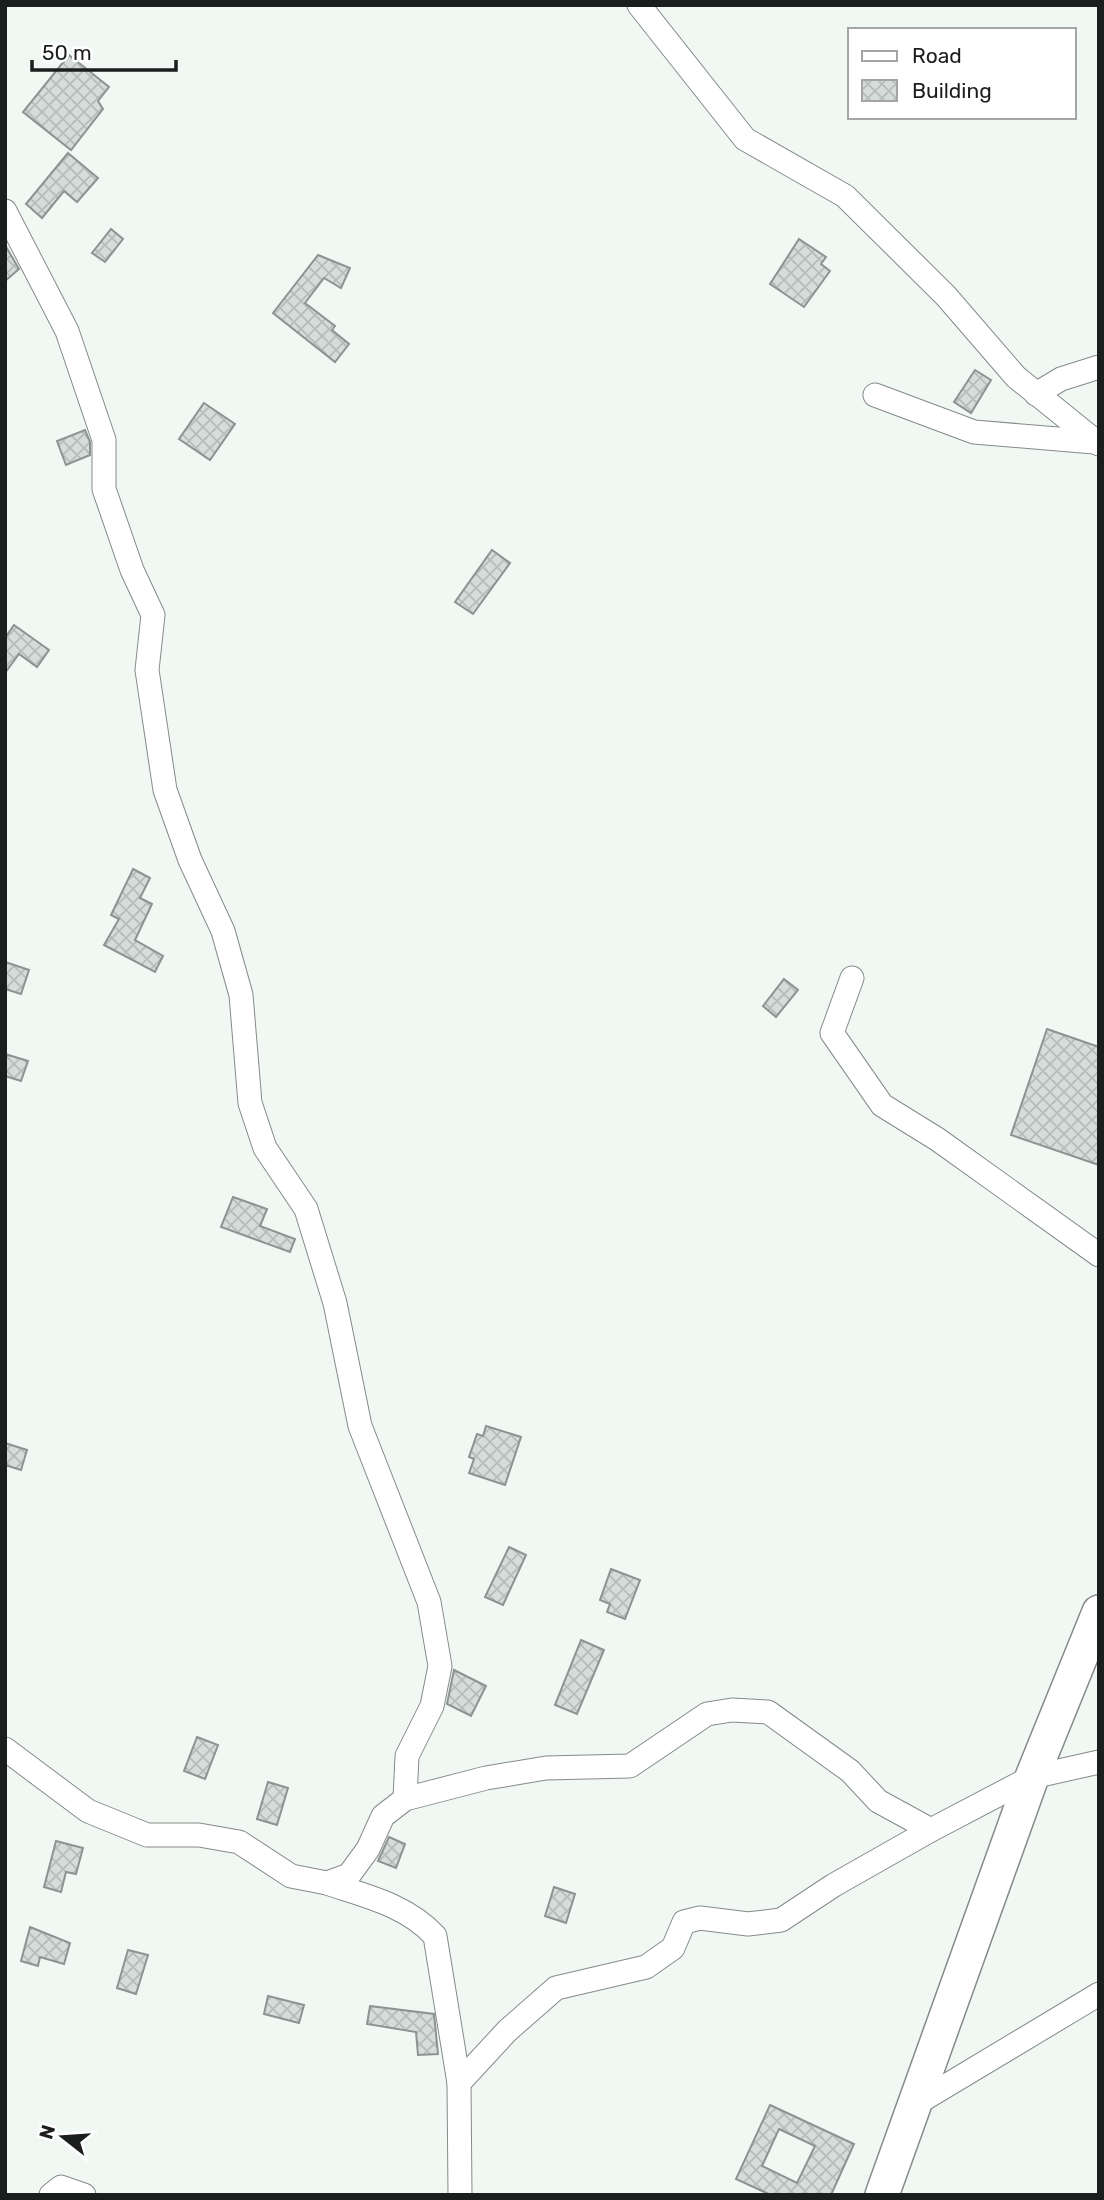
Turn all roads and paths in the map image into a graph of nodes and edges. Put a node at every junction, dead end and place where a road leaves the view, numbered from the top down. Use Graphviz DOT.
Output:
graph roads {
  1 [pos="639,5"];
  2 [pos="5,211"];
  3 [pos="1099,367"];
  4 [pos="1036,394"];
  5 [pos="875,395"];
  6 [pos="1097,443"];
  7 [pos="852,978"];
  8 [pos="1099,1255"];
  9 [pos="1099,1612"];
  10 [pos="5,1749"];
  11 [pos="1099,1762"];
  12 [pos="1032,1777"];
  13 [pos="405,1799"];
  14 [pos="931,1830"];
  15 [pos="327,1883"];
  16 [pos="1099,1994"];
  17 [pos="459,2083"];
  18 [pos="914,2105"];
  19 [pos="51,2195"];
  20 [pos="84,2195"];
  21 [pos="460,2195"];
  22 [pos="882,2195"];
  1 -- 4 [label="street"];
  2 -- 13 [label="street"];
  3 -- 4 [label="street"];
  4 -- 6 [label="street"];
  5 -- 6 [label="street"];
  7 -- 8 [label="street"];
  9 -- 12 [label="street"];
  10 -- 15 [label="street"];
  11 -- 12 [label="street"];
  12 -- 14 [label="street"];
  12 -- 18 [label="street"];
  13 -- 14 [label="street"];
  13 -- 15 [label="street"];
  14 -- 17 [label="street"];
  15 -- 17 [label="street"];
  16 -- 18 [label="street"];
  17 -- 21 [label="street"];
  18 -- 22 [label="street"];
  19 -- 20 [label="street"];
}
